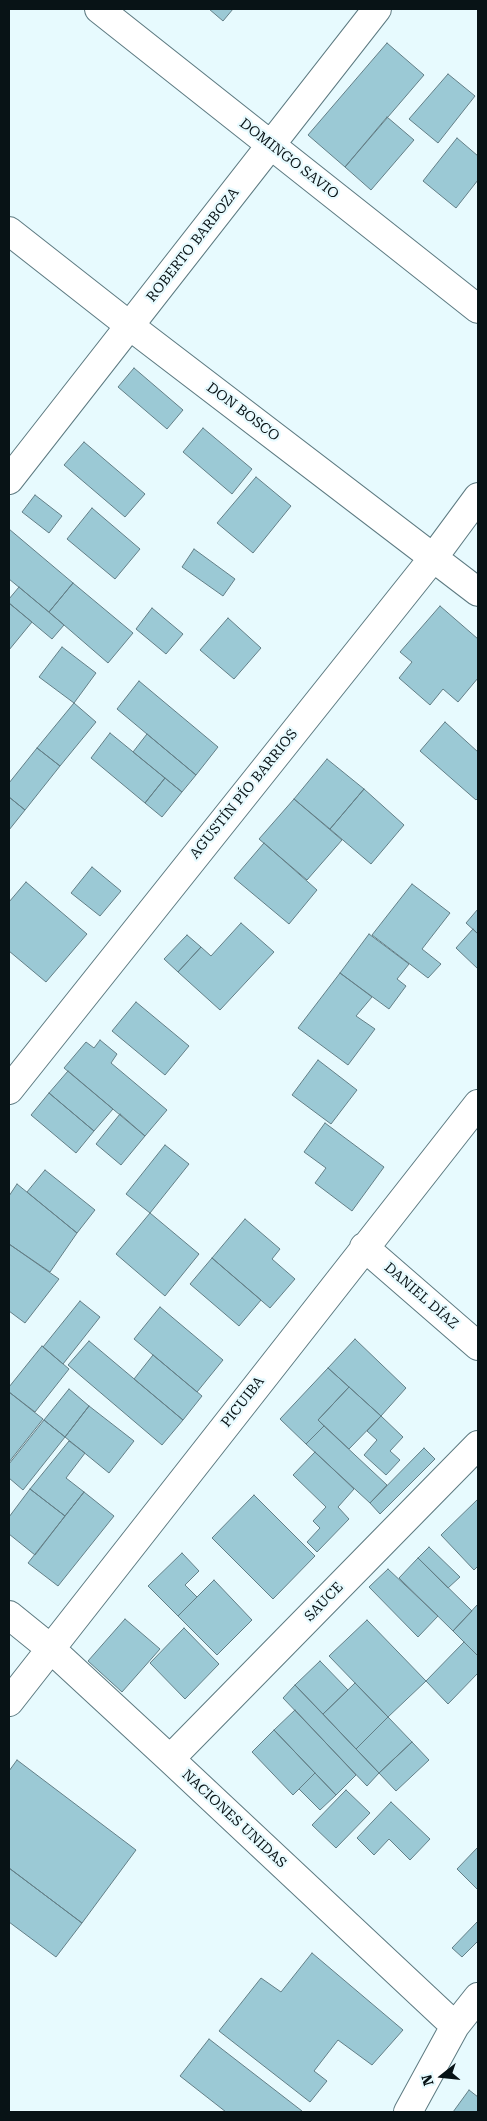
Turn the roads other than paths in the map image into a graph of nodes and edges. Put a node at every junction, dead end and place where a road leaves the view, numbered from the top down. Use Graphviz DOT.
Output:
graph roads {
  1 [pos="99,9"];
  2 [pos="377,9"];
  3 [pos="271,145"];
  4 [pos="9,231"];
  5 [pos="478,309"];
  6 [pos="130,326"];
  7 [pos="9,480"];
  8 [pos="478,497"];
  9 [pos="433,558"];
  10 [pos="478,592"];
  11 [pos="9,1090"];
  12 [pos="478,1104"];
  13 [pos="364,1247"];
  14 [pos="478,1346"];
  15 [pos="478,1444"];
  16 [pos="9,1615"];
  17 [pos="51,1649"];
  18 [pos="9,1702"];
  19 [pos="170,1759"];
  20 [pos="478,1997"];
  21 [pos="455,2026"];
  22 [pos="408,2112"];
  1 -- 3 [label="street, DOMINGO SAVIO"];
  2 -- 3 [label="street, ROBERTO BARBOZA"];
  3 -- 5 [label="street, DOMINGO SAVIO"];
  3 -- 6 [label="street, ROBERTO BARBOZA"];
  4 -- 6 [label="street, DON BOSCO"];
  6 -- 7 [label="street, ROBERTO BARBOZA"];
  6 -- 9 [label="street, DON BOSCO"];
  8 -- 9 [label="street, AGUSTÍN PÍO BARRIOS"];
  9 -- 10 [label="street, DON BOSCO"];
  9 -- 11 [label="street, AGUSTÍN PÍO BARRIOS"];
  12 -- 13 [label="street, PICUIBA"];
  13 -- 14 [label="street, DANIEL DÍAZ"];
  13 -- 17 [label="street, PICUIBA"];
  15 -- 19 [label="street, SAUCE"];
  16 -- 17 [label="street, NACIONES UNIDAS"];
  17 -- 18 [label="street, PICUIBA"];
  17 -- 19 [label="street, NACIONES UNIDAS"];
  19 -- 21 [label="street, NACIONES UNIDAS"];
  20 -- 21 [label="street"];
  21 -- 22 [label="street"];
}
